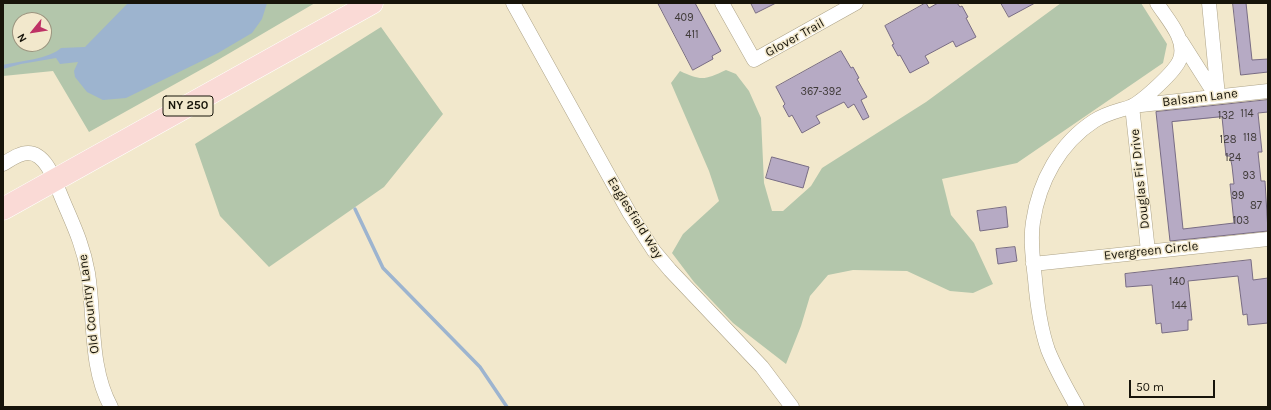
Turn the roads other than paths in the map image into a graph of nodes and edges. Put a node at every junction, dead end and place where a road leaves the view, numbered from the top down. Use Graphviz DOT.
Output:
graph roads {
  1 [pos="372,3"];
  2 [pos="513,3"];
  3 [pos="722,3"];
  4 [pos="856,3"];
  5 [pos="1157,3"];
  6 [pos="1209,3"];
  7 [pos="1181,41"];
  8 [pos="1268,91"];
  9 [pos="1217,96"];
  10 [pos="1132,106"];
  11 [pos="3,164"];
  12 [pos="55,180"];
  13 [pos="3,209"];
  14 [pos="1268,239"];
  15 [pos="1148,251"];
  16 [pos="1033,264"];
  17 [pos="111,407"];
  18 [pos="792,407"];
  19 [pos="1077,407"];
  1 -- 12 [label="main road, NY 250"];
  2 -- 18 [label="street, Eaglesfield Way"];
  3 -- 4 [label="street, Glover Trail"];
  5 -- 7 [label="street"];
  6 -- 9 [label="street"];
  7 -- 9 [label="street"];
  7 -- 10 [label="street"];
  8 -- 9 [label="street, Balsam Lane"];
  9 -- 10 [label="street, Balsam Lane"];
  10 -- 15 [label="street, Douglas Fir Drive"];
  10 -- 16 [label="street, Balsam Lane"];
  11 -- 12 [label="street, Old Country Lane"];
  12 -- 13 [label="main road, NY 250"];
  12 -- 17 [label="street, Old Country Lane"];
  14 -- 15 [label="street, Evergreen Circle"];
  15 -- 16 [label="street, Evergreen Circle"];
  16 -- 19 [label="street, Balsam Lane"];
}
